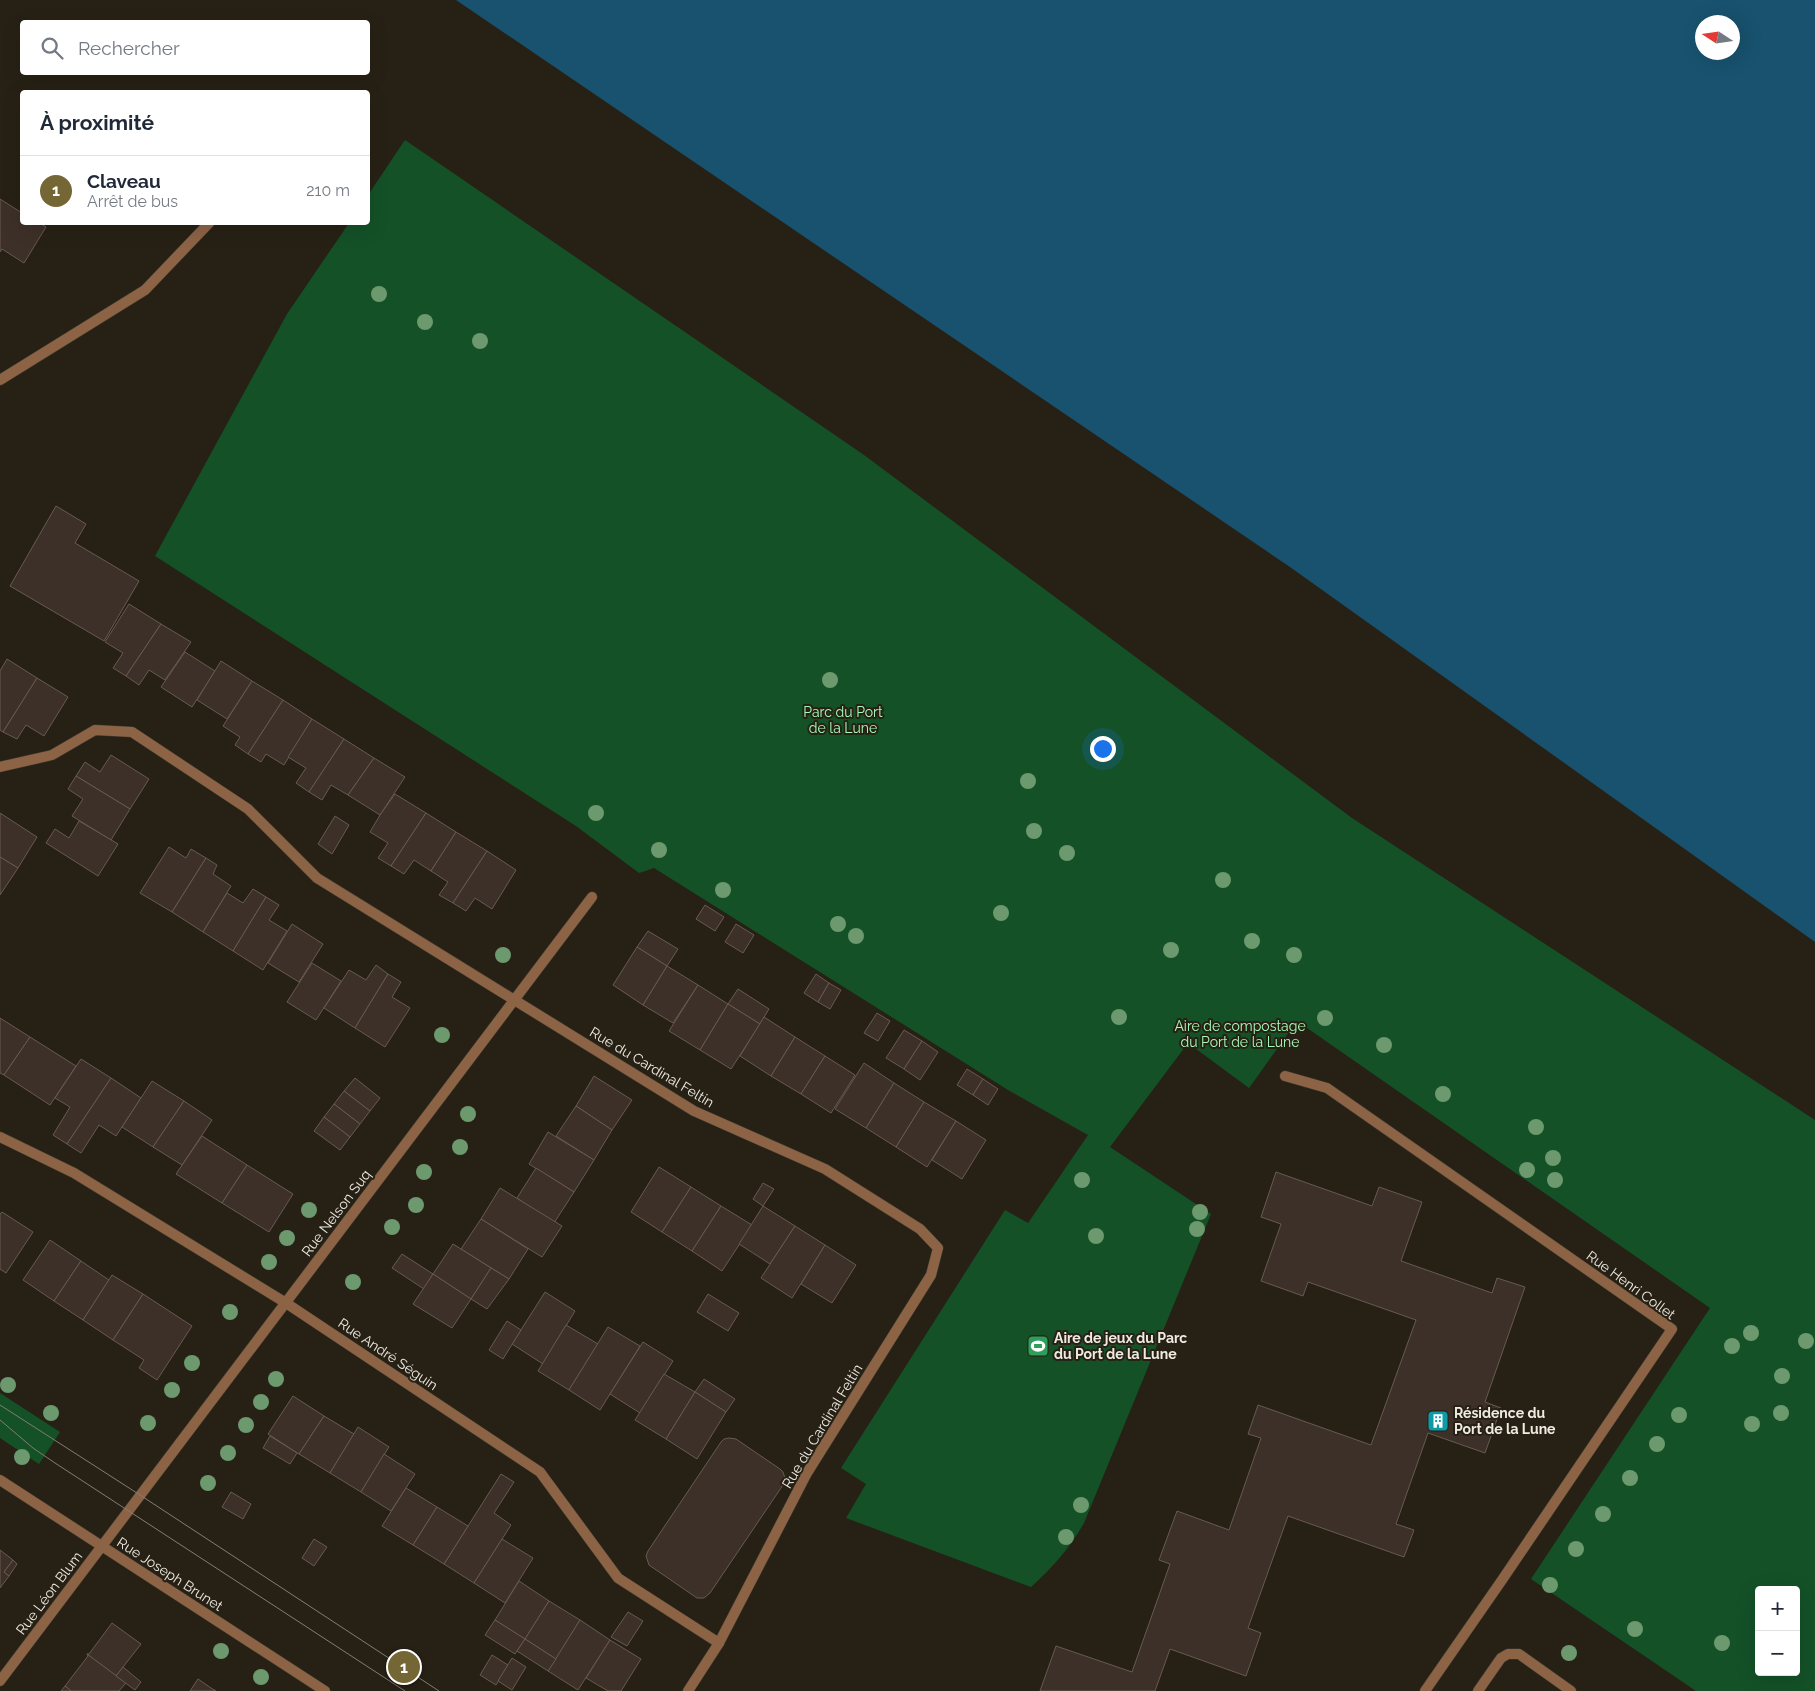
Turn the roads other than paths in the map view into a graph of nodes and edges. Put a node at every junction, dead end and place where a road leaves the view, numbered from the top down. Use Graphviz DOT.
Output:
graph roads {
  1 [pos="207,225"];
  2 [pos="0,380"];
  3 [pos="0,767"];
  4 [pos="592,897"];
  5 [pos="516,999"];
  6 [pos="1285,1076"];
  7 [pos="0,1137"];
  8 [pos="286,1303"];
  9 [pos="0,1480"];
  10 [pos="102,1546"];
  11 [pos="719,1643"];
  12 [pos="0,1681"];
  13 [pos="325,1691"];
  14 [pos="688,1691"];
  15 [pos="1424,1691"];
  16 [pos="1478,1691"];
  17 [pos="1570,1691"];
  1 -- 2 [label="street"];
  3 -- 5 [label="street, Rue du Cardinal Feltin"];
  4 -- 5 [label="street, Rue Nelson Suq"];
  5 -- 8 [label="street, Rue Nelson Suq"];
  5 -- 11 [label="street, Rue du Cardinal Feltin"];
  6 -- 15 [label="street, Rue Henri Collet"];
  7 -- 8 [label="street, Rue André Séguin"];
  8 -- 10 [label="street, Rue Nelson Suq"];
  8 -- 11 [label="street, Rue André Séguin"];
  9 -- 10 [label="street, Rue Joseph Brunet"];
  10 -- 12 [label="street, Rue Léon Blum"];
  10 -- 13 [label="street, Rue Joseph Brunet"];
  11 -- 14 [label="street, Rue du Cardinal Feltin"];
  16 -- 17 [label="street"];
}
